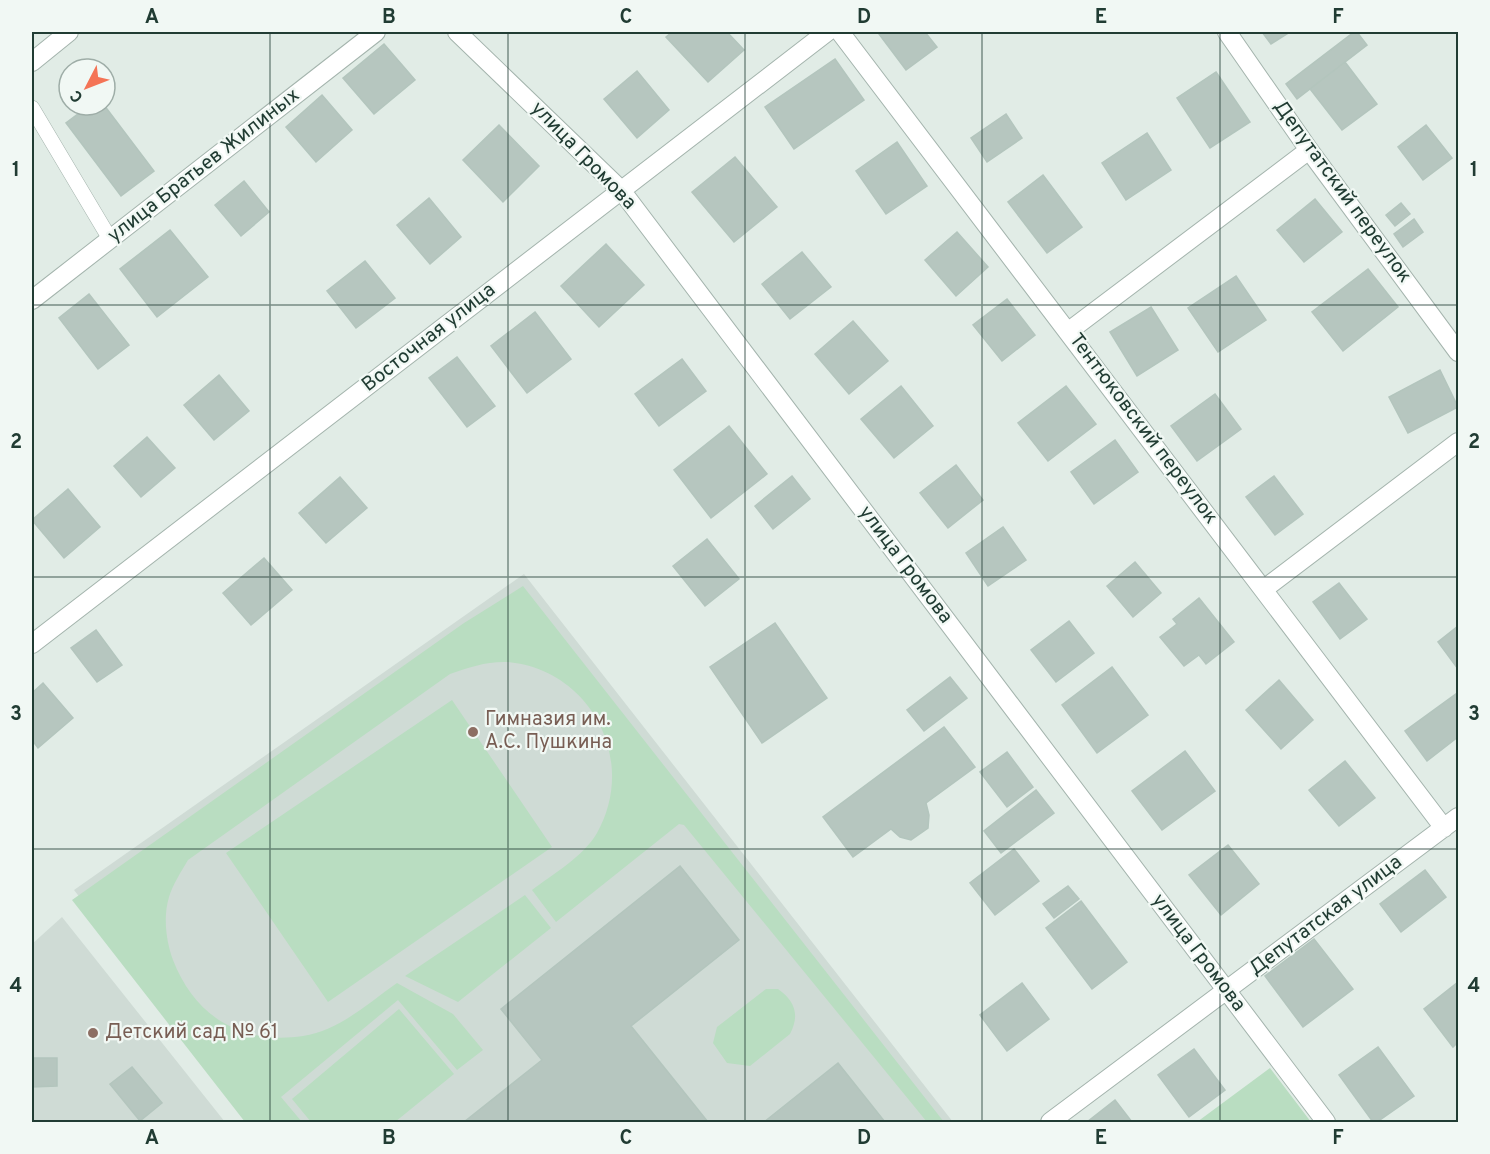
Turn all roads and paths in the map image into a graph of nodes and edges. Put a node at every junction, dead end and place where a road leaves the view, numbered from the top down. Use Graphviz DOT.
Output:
graph roads {
  1 [pos="69,32"];
  2 [pos="376,32"];
  3 [pos="826,32"];
  4 [pos="840,32"];
  5 [pos="1227,32"];
  6 [pos="468,35"];
  7 [pos="32,63"];
  8 [pos="32,108"];
  9 [pos="1309,150"];
  10 [pos="621,190"];
  11 [pos="111,239"];
  12 [pos="32,300"];
  13 [pos="1069,331"];
  14 [pos="1458,352"];
  15 [pos="1458,442"];
  16 [pos="1263,589"];
  17 [pos="32,644"];
  18 [pos="1451,823"];
  19 [pos="1226,990"];
  20 [pos="1050,1122"];
  21 [pos="1326,1122"];
  1 -- 7 [label="street"];
  2 -- 11 [label="street, улица Братьев Жилиных"];
  3 -- 10 [label="street, Восточная улица"];
  4 -- 13 [label="street, Тентюковский переулок"];
  5 -- 9 [label="street, Депутатский переулок"];
  6 -- 10 [label="street, улица Громова"];
  8 -- 11 [label="lane"];
  9 -- 13 [label="street"];
  9 -- 14 [label="street, Депутатский переулок"];
  10 -- 17 [label="street, Восточная улица"];
  10 -- 19 [label="street, улица Громова"];
  11 -- 12 [label="street, улица Братьев Жилиных"];
  13 -- 16 [label="street, Тентюковский переулок"];
  15 -- 16 [label="street"];
  16 -- 18 [label="street, Тентюковский переулок"];
  18 -- 19 [label="street, Депутатская улица"];
  19 -- 20 [label="street, Депутатская улица"];
  19 -- 21 [label="street, улица Громова"];
}
